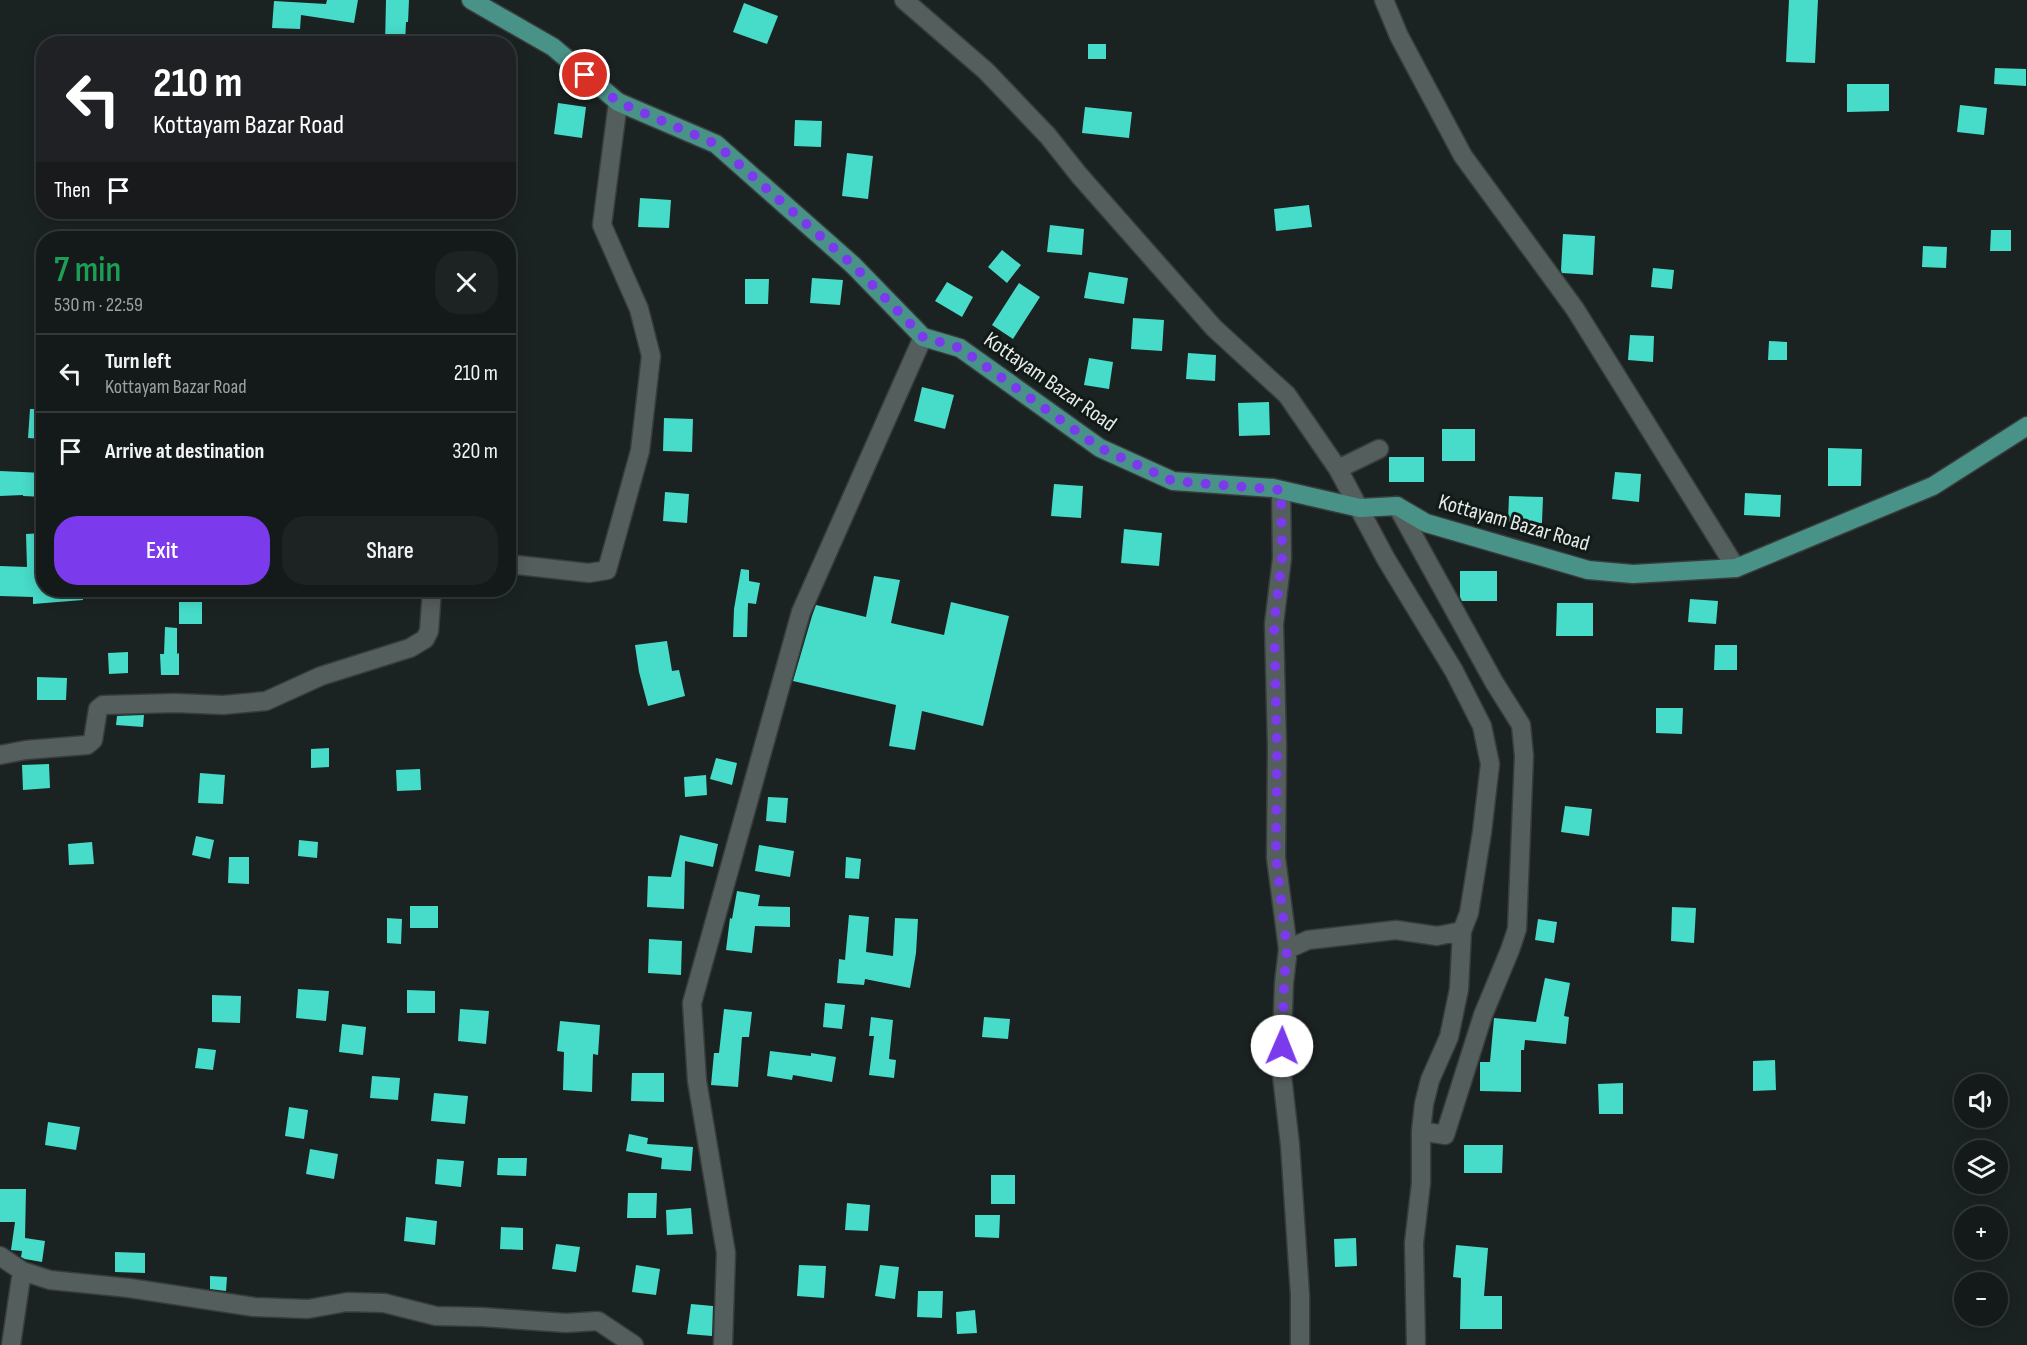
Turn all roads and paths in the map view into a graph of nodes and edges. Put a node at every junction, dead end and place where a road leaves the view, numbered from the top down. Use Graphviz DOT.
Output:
graph roads {
  1 [pos="471,0"];
  2 [pos="904,0"];
  3 [pos="1384,0"];
  4 [pos="618,102"];
  5 [pos="923,337"];
  6 [pos="2027,427"];
  7 [pos="1379,449"];
  8 [pos="1338,470"];
  9 [pos="1281,490"];
  10 [pos="1397,506"];
  11 [pos="1362,508"];
  12 [pos="516,565"];
  13 [pos="1736,568"];
  14 [pos="431,597"];
  15 [pos="0,755"];
  16 [pos="1462,931"];
  17 [pos="1287,949"];
  18 [pos="1421,1131"];
  19 [pos="0,1256"];
  20 [pos="22,1271"];
  21 [pos="11,1345"];
  22 [pos="634,1345"];
  23 [pos="723,1345"];
  24 [pos="1300,1345"];
  25 [pos="1416,1345"];
  1 -- 4 [label="main road, Kottayam Bazar Road"];
  2 -- 8 [label="street"];
  3 -- 13 [label="street"];
  4 -- 5 [label="main road, Kottayam Bazar Road"];
  4 -- 12 [label="street"];
  5 -- 9 [label="main road, Kottayam Bazar Road"];
  5 -- 23 [label="street"];
  6 -- 13 [label="main road, Kottayam Bazar Road"];
  7 -- 8 [label="street"];
  8 -- 11 [label="street"];
  9 -- 11 [label="main road, Kottayam Bazar Road"];
  9 -- 17 [label="street"];
  10 -- 11 [label="main road, Kottayam Bazar Road"];
  10 -- 13 [label="main road, Kottayam Bazar Road"];
  10 -- 18 [label="street"];
  11 -- 16 [label="street"];
  14 -- 15 [label="street"];
  16 -- 17 [label="street"];
  16 -- 18 [label="street"];
  17 -- 24 [label="street"];
  18 -- 25 [label="street"];
  19 -- 20 [label="street"];
  20 -- 21 [label="street"];
  20 -- 22 [label="street"];
}
